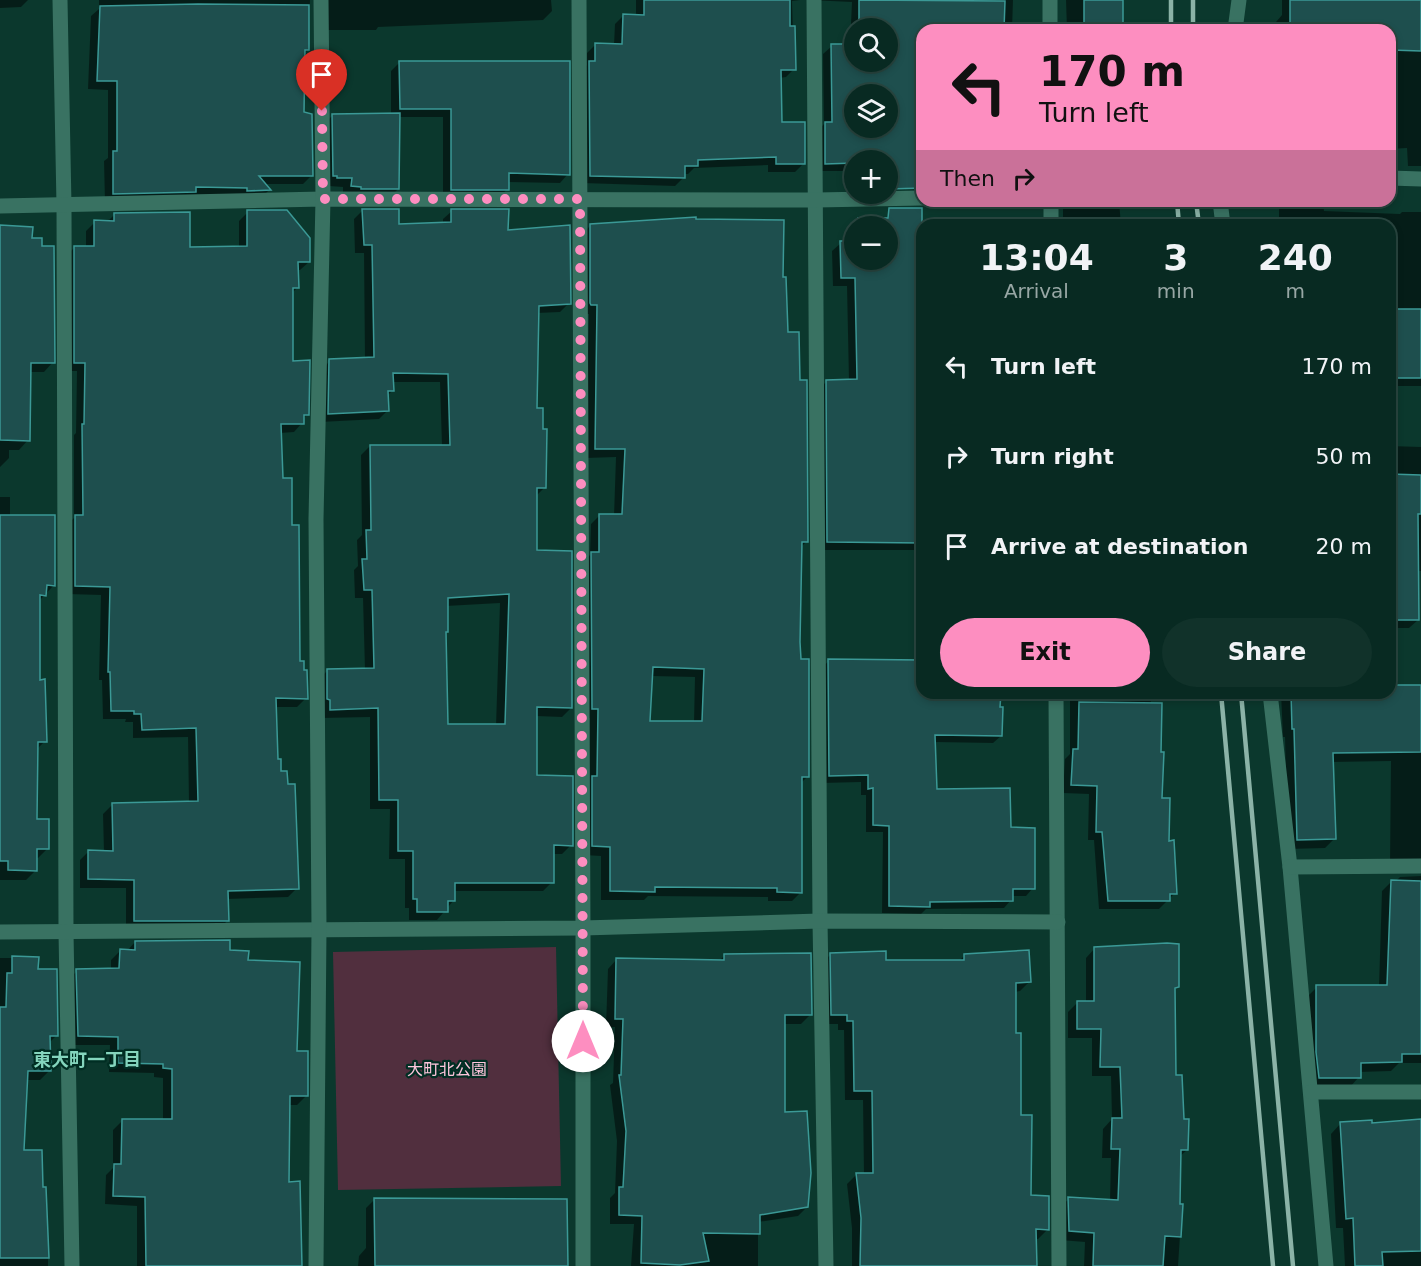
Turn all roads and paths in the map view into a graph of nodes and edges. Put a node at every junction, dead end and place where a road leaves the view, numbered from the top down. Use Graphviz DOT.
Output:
graph roads {
  1 [pos="60,0"];
  2 [pos="321,0"];
  3 [pos="579,0"];
  4 [pos="814,0"];
  5 [pos="1050,0"];
  6 [pos="1239,0"];
  7 [pos="1050,24"];
  8 [pos="1236,24"];
  9 [pos="1396,178"];
  10 [pos="1421,179"];
  11 [pos="916,198"];
  12 [pos="323,199"];
  13 [pos="580,199"];
  14 [pos="816,200"];
  15 [pos="64,205"];
  16 [pos="0,206"];
  17 [pos="1056,699"];
  18 [pos="1271,699"];
  19 [pos="1421,866"];
  20 [pos="1290,867"];
  21 [pos="820,921"];
  22 [pos="1059,922"];
  23 [pos="584,928"];
  24 [pos="319,929"];
  25 [pos="0,932"];
  26 [pos="66,932"];
  27 [pos="1311,1092"];
  28 [pos="1421,1092"];
  29 [pos="72,1266"];
  30 [pos="316,1266"];
  31 [pos="583,1266"];
  32 [pos="826,1266"];
  33 [pos="1059,1266"];
  34 [pos="1326,1266"];
  1 -- 15 [label="street"];
  2 -- 12 [label="street"];
  3 -- 13 [label="street"];
  4 -- 14 [label="street"];
  5 -- 7 [label="street"];
  6 -- 8 [label="street"];
  9 -- 10 [label="street"];
  11 -- 14 [label="street"];
  12 -- 13 [label="street"];
  12 -- 15 [label="street"];
  12 -- 24 [label="street"];
  13 -- 14 [label="street"];
  13 -- 23 [label="street"];
  14 -- 21 [label="street"];
  15 -- 16 [label="street"];
  15 -- 26 [label="street"];
  17 -- 22 [label="street"];
  18 -- 20 [label="street"];
  19 -- 20 [label="street"];
  20 -- 27 [label="street"];
  21 -- 22 [label="street"];
  21 -- 23 [label="street"];
  21 -- 32 [label="street"];
  22 -- 33 [label="street"];
  23 -- 24 [label="street"];
  23 -- 31 [label="street"];
  24 -- 26 [label="street"];
  24 -- 30 [label="street"];
  25 -- 26 [label="street"];
  26 -- 29 [label="street"];
  27 -- 28 [label="street"];
  27 -- 34 [label="street"];
}
